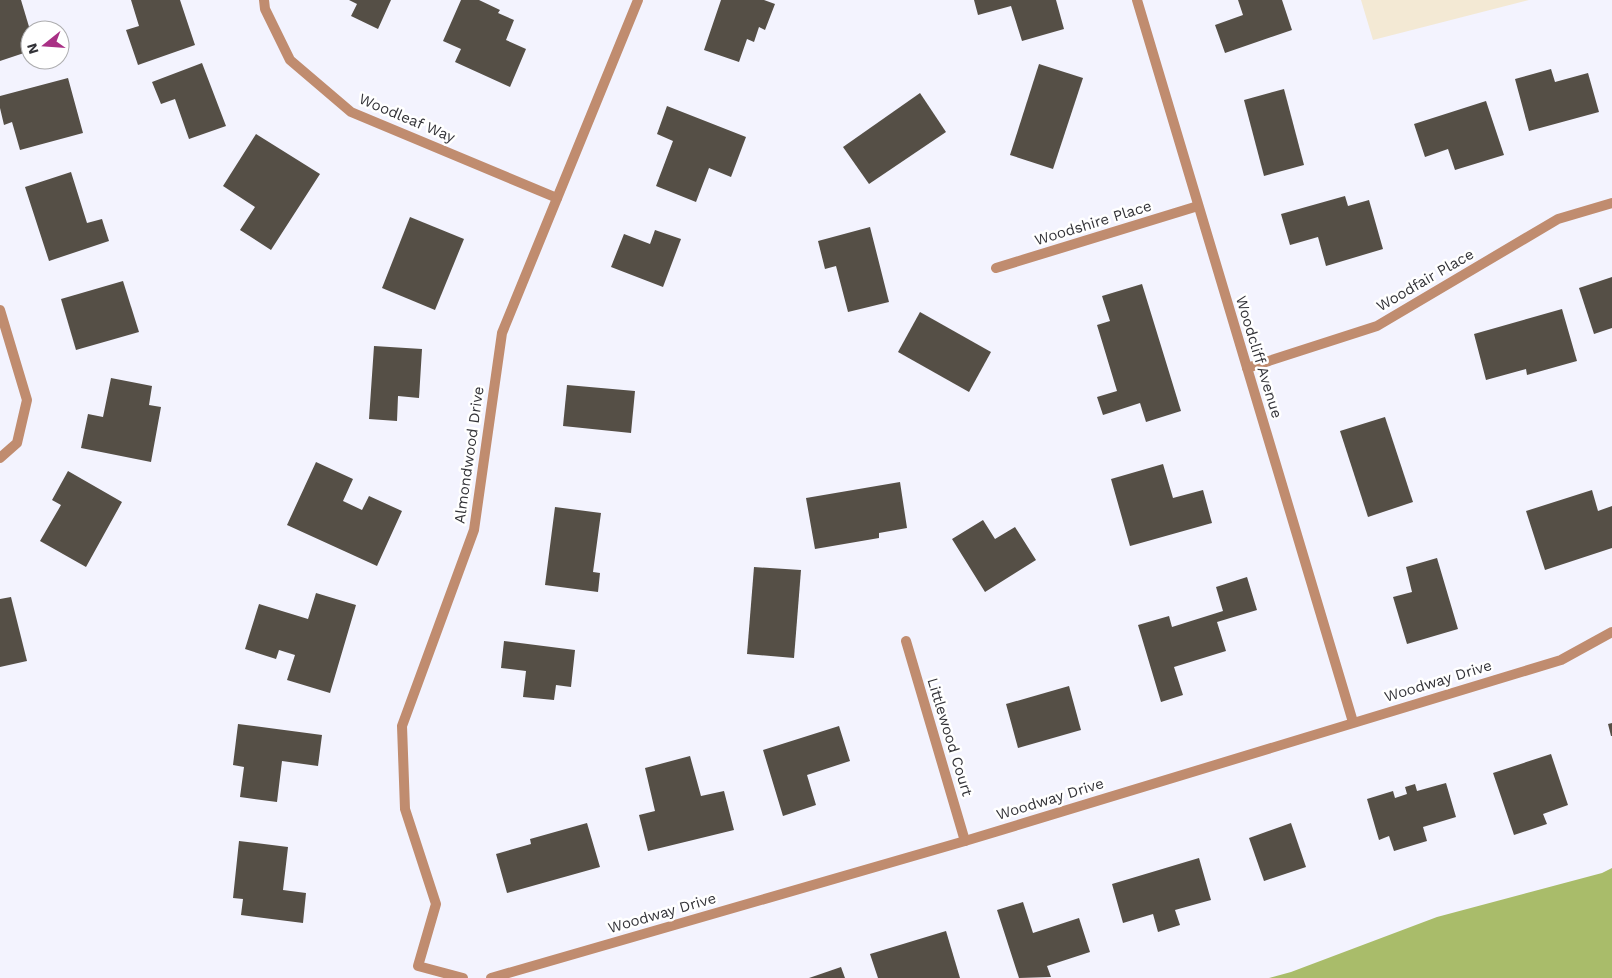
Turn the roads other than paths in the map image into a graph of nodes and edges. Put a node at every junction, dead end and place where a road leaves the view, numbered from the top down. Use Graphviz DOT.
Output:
graph roads {
  1 [pos="264,0"];
  2 [pos="638,0"];
  3 [pos="1137,0"];
  4 [pos="557,198"];
  5 [pos="1612,203"];
  6 [pos="1198,206"];
  7 [pos="996,268"];
  8 [pos="0,310"];
  9 [pos="1247,368"];
  10 [pos="0,458"];
  11 [pos="1612,632"];
  12 [pos="906,642"];
  13 [pos="1353,722"];
  14 [pos="965,841"];
  15 [pos="463,978"];
  16 [pos="490,978"];
  1 -- 4 [label="street, Woodleaf Way"];
  2 -- 4 [label="street, Almondwood Drive"];
  3 -- 6 [label="street, Woodcliff Avenue"];
  4 -- 15 [label="street, Almondwood Drive"];
  5 -- 9 [label="street, Woodfair Place"];
  6 -- 7 [label="street, Woodshire Place"];
  6 -- 9 [label="street, Woodcliff Avenue"];
  8 -- 10 [label="street"];
  9 -- 13 [label="street, Woodcliff Avenue"];
  11 -- 13 [label="street, Woodway Drive"];
  12 -- 14 [label="street, Littlewood Court"];
  13 -- 14 [label="street, Woodway Drive"];
  14 -- 16 [label="street, Woodway Drive"];
}
